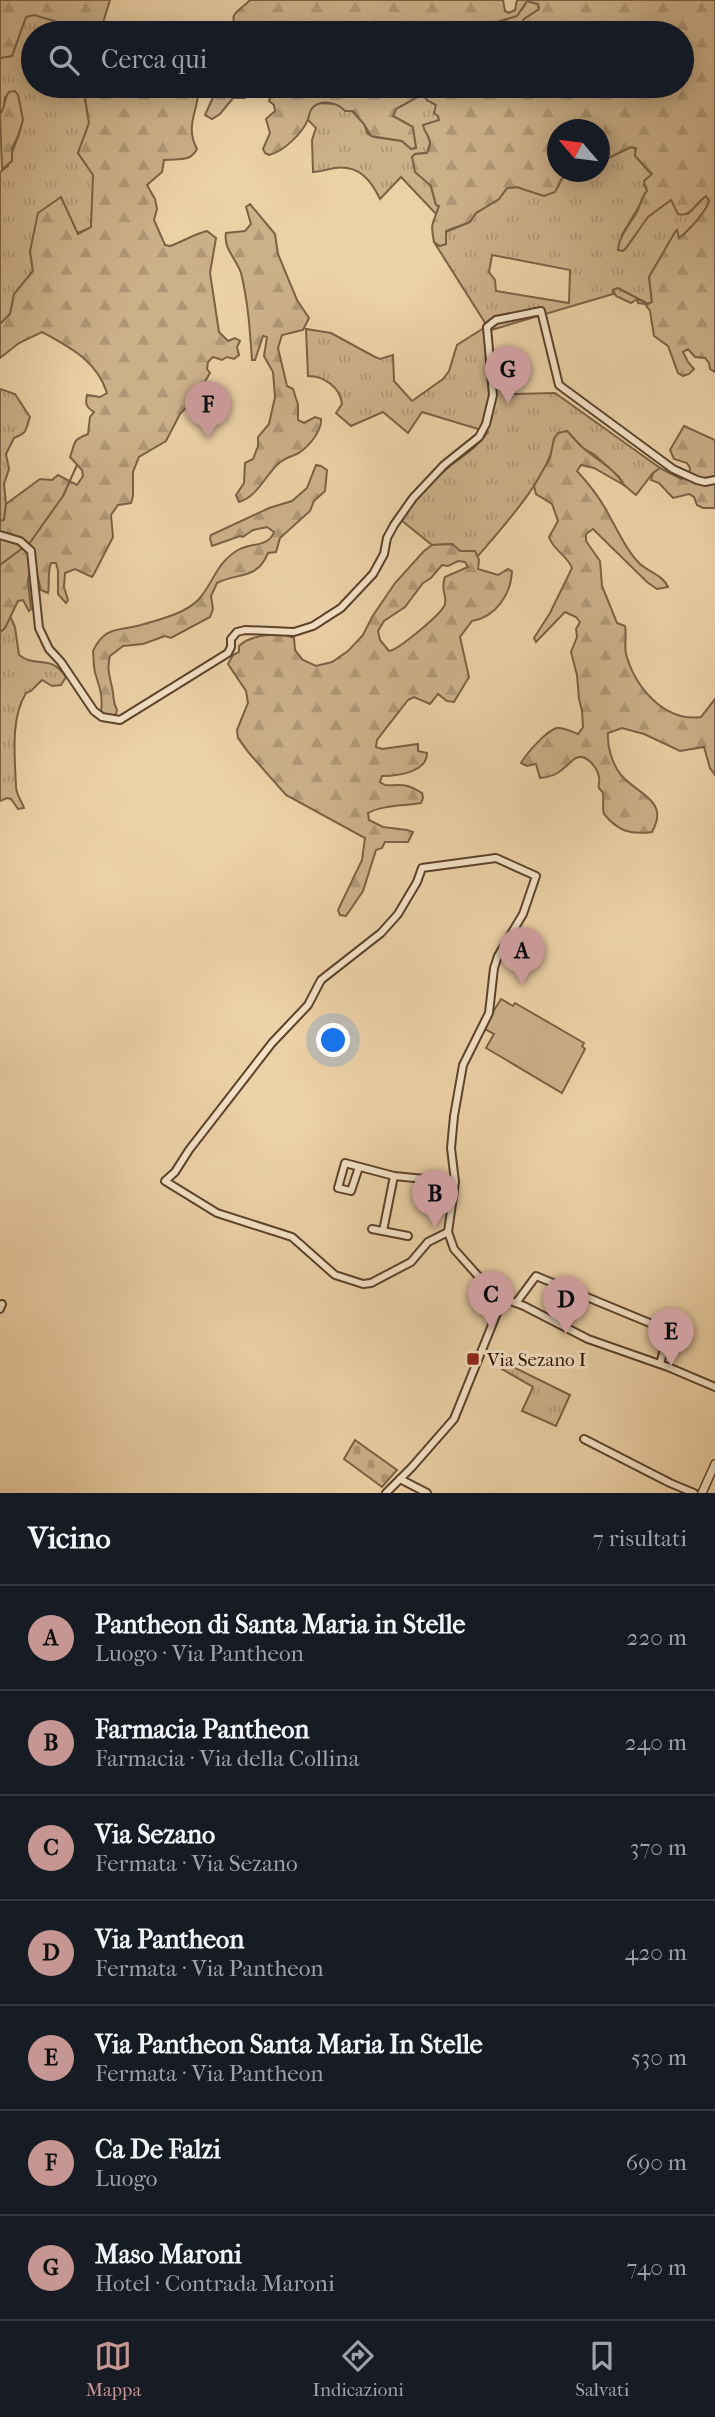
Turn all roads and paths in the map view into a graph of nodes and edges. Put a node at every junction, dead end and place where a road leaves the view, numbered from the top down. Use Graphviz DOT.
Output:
graph roads {
  1 [pos="715,480"];
  2 [pos="0,535"];
  3 [pos="359,1167"];
  4 [pos="394,1176"];
  5 [pos="455,1182"];
  6 [pos="372,1229"];
  7 [pos="383,1231"];
  8 [pos="448,1232"];
  9 [pos="408,1236"];
  10 [pos="503,1298"];
  11 [pos="516,1303"];
  12 [pos="660,1364"];
  13 [pos="715,1387"];
  14 [pos="584,1439"];
  15 [pos="715,1464"];
  16 [pos="400,1479"];
  17 [pos="386,1493"];
  18 [pos="427,1493"];
  19 [pos="694,1493"];
  20 [pos="702,1493"];
  1 -- 2 [label="street"];
  3 -- 3 [label="street"];
  3 -- 4 [label="street"];
  4 -- 5 [label="street"];
  4 -- 7 [label="street"];
  5 -- 8 [label="street"];
  5 -- 8 [label="street"];
  6 -- 7 [label="street"];
  7 -- 9 [label="street"];
  8 -- 10 [label="street"];
  10 -- 11 [label="street"];
  10 -- 16 [label="street"];
  11 -- 12 [label="street"];
  11 -- 12 [label="street"];
  12 -- 13 [label="street"];
  14 -- 19 [label="street"];
  15 -- 20 [label="street"];
  16 -- 17 [label="street"];
  16 -- 18 [label="street"];
}
